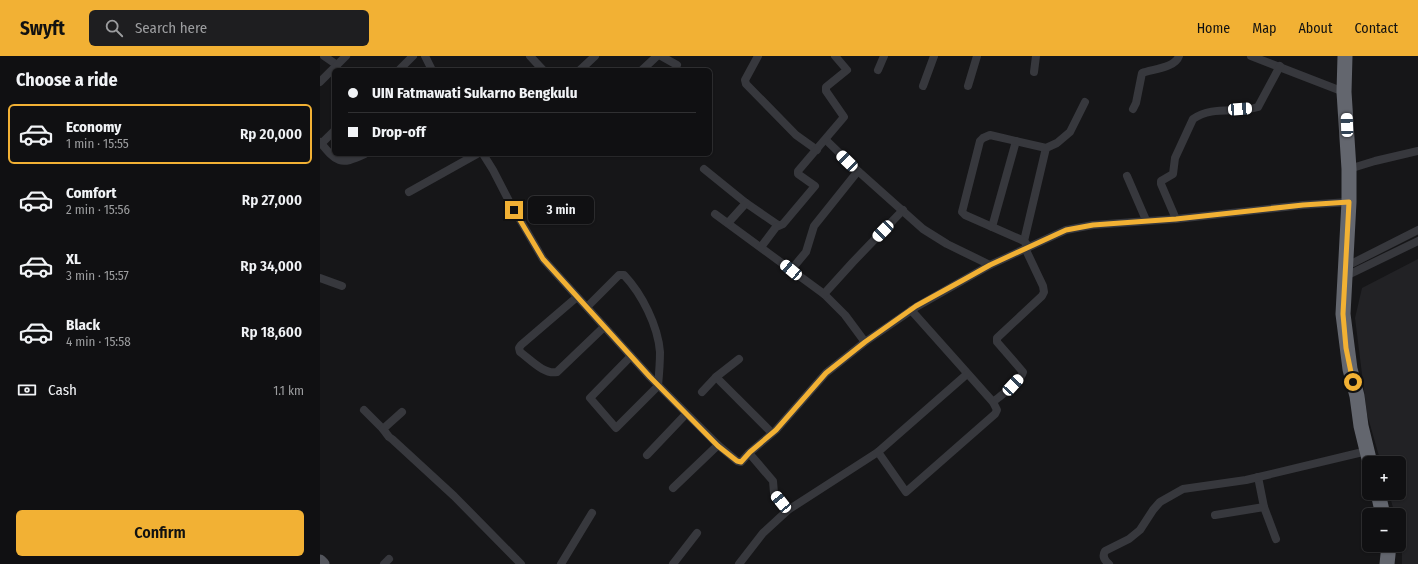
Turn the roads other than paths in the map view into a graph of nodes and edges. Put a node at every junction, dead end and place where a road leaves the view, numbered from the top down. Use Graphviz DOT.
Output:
graph roads {
  1 [pos="324,56"];
  2 [pos="346,56"];
  3 [pos="413,56"];
  4 [pos="425,56"];
  5 [pos="530,56"];
  6 [pos="595,56"];
  7 [pos="657,56"];
  8 [pos="661,56"];
  9 [pos="758,56"];
  10 [pos="835,56"];
  11 [pos="884,56"];
  12 [pos="934,56"];
  13 [pos="977,56"];
  14 [pos="1036,56"];
  15 [pos="1179,56"];
  16 [pos="1251,56"];
  17 [pos="1345,56"];
  18 [pos="1262,58"];
  19 [pos="336,65"];
  20 [pos="677,65"];
  21 [pos="1280,66"];
  22 [pos="333,68"];
  23 [pos="401,68"];
  24 [pos="431,68"];
  25 [pos="541,68"];
  26 [pos="582,68"];
  27 [pos="644,68"];
  28 [pos="332,69"];
  29 [pos="878,70"];
  30 [pos="1034,72"];
  31 [pos="320,82"];
  32 [pos="923,86"];
  33 [pos="968,86"];
  34 [pos="1344,92"];
  35 [pos="1085,102"];
  36 [pos="1134,109"];
  37 [pos="332,134"];
  38 [pos="826,140"];
  39 [pos="1016,141"];
  40 [pos="321,143"];
  41 [pos="1046,148"];
  42 [pos="817,150"];
  43 [pos="1418,151"];
  44 [pos="360,156"];
  45 [pos="473,156"];
  46 [pos="484,156"];
  47 [pos="704,169"];
  48 [pos="1349,169"];
  49 [pos="858,171"];
  50 [pos="1128,176"];
  51 [pos="409,192"];
  52 [pos="1349,202"];
  53 [pos="746,203"];
  54 [pos="903,210"];
  55 [pos="715,214"];
  56 [pos="1176,219"];
  57 [pos="1146,220"];
  58 [pos="728,223"];
  59 [pos="778,226"];
  60 [pos="992,227"];
  61 [pos="1418,230"];
  62 [pos="1418,241"];
  63 [pos="1026,245"];
  64 [pos="1386,246"];
  65 [pos="761,247"];
  66 [pos="1390,255"];
  67 [pos="990,265"];
  68 [pos="791,270"];
  69 [pos="1346,271"];
  70 [pos="320,278"];
  71 [pos="342,286"];
  72 [pos="824,294"];
  73 [pos="577,297"];
  74 [pos="587,307"];
  75 [pos="911,310"];
  76 [pos="604,327"];
  77 [pos="865,342"];
  78 [pos="631,356"];
  79 [pos="739,359"];
  80 [pos="967,374"];
  81 [pos="716,377"];
  82 [pos="658,386"];
  83 [pos="702,392"];
  84 [pos="993,402"];
  85 [pos="364,410"];
  86 [pos="402,412"];
  87 [pos="686,414"];
  88 [pos="383,429"];
  89 [pos="772,433"];
  90 [pos="718,446"];
  91 [pos="750,452"];
  92 [pos="878,452"];
  93 [pos="647,455"];
  94 [pos="1368,456"];
  95 [pos="1362,458"];
  96 [pos="1258,478"];
  97 [pos="673,488"];
  98 [pos="1264,507"];
  99 [pos="788,510"];
  100 [pos="592,513"];
  101 [pos="1215,515"];
  102 [pos="698,533"];
  103 [pos="1276,539"];
  104 [pos="1388,552"];
  105 [pos="320,561"];
  106 [pos="323,564"];
  107 [pos="521,564"];
  108 [pos="561,564"];
  109 [pos="672,564"];
  110 [pos="739,564"];
  111 [pos="1109,564"];
  112 [pos="1387,564"];
  1 -- 19 [label="street"];
  2 -- 19 [label="street"];
  3 -- 23 [label="street"];
  4 -- 24 [label="street"];
  5 -- 25 [label="street"];
  6 -- 26 [label="street"];
  7 -- 27 [label="street"];
  8 -- 20 [label="street"];
  9 -- 42 [label="street"];
  10 -- 38 [label="street"];
  11 -- 29 [label="street"];
  12 -- 32 [label="street"];
  13 -- 33 [label="street"];
  14 -- 30 [label="street"];
  15 -- 36 [label="street"];
  16 -- 18 [label="street"];
  17 -- 34 [label="highway"];
  18 -- 21 [label="street"];
  19 -- 22 [label="street"];
  21 -- 34 [label="street"];
  21 -- 56 [label="street"];
  28 -- 31 [label="street"];
  34 -- 48 [label="highway"];
  35 -- 41 [label="street"];
  37 -- 40 [label="street"];
  38 -- 42 [label="street"];
  38 -- 49 [label="street"];
  39 -- 41 [label="street"];
  39 -- 60 [label="street"];
  39 -- 60 [label="street"];
  40 -- 44 [label="street"];
  41 -- 63 [label="street"];
  42 -- 59 [label="street"];
  43 -- 48 [label="street"];
  45 -- 51 [label="street"];
  46 -- 73 [label="street"];
  47 -- 53 [label="street"];
  48 -- 52 [label="highway"];
  49 -- 54 [label="street"];
  49 -- 68 [label="street"];
  50 -- 57 [label="street"];
  52 -- 56 [label="street"];
  52 -- 69 [label="highway"];
  53 -- 58 [label="street"];
  53 -- 59 [label="street"];
  54 -- 67 [label="street"];
  54 -- 72 [label="street"];
  55 -- 58 [label="street"];
  56 -- 57 [label="street"];
  57 -- 63 [label="street"];
  58 -- 65 [label="street"];
  59 -- 65 [label="street"];
  60 -- 63 [label="street"];
  61 -- 64 [label="street"];
  62 -- 66 [label="street"];
  63 -- 67 [label="street"];
  63 -- 84 [label="street"];
  64 -- 66 [label="street"];
  64 -- 69 [label="street"];
  65 -- 68 [label="street"];
  66 -- 69 [label="street"];
  67 -- 75 [label="street"];
  68 -- 72 [label="street"];
  69 -- 94 [label="highway"];
  70 -- 71 [label="street"];
  72 -- 77 [label="street"];
  73 -- 74 [label="street"];
  73 -- 76 [label="street"];
  74 -- 76 [label="street"];
  74 -- 82 [label="street"];
  75 -- 77 [label="street"];
  75 -- 80 [label="street"];
  76 -- 78 [label="street"];
  77 -- 89 [label="street"];
  78 -- 82 [label="street"];
  78 -- 82 [label="street"];
  79 -- 81 [label="street"];
  80 -- 84 [label="street"];
  80 -- 92 [label="street"];
  81 -- 83 [label="street"];
  81 -- 89 [label="street"];
  82 -- 87 [label="street"];
  84 -- 92 [label="street"];
  85 -- 88 [label="street"];
  86 -- 88 [label="street"];
  87 -- 90 [label="street"];
  87 -- 93 [label="street"];
  88 -- 107 [label="street"];
  89 -- 91 [label="street"];
  90 -- 91 [label="street"];
  90 -- 97 [label="street"];
  91 -- 99 [label="street"];
  92 -- 99 [label="street"];
  95 -- 96 [label="street"];
  96 -- 98 [label="street"];
  96 -- 111 [label="street"];
  98 -- 101 [label="street"];
  98 -- 103 [label="street"];
  99 -- 110 [label="street"];
  100 -- 108 [label="street"];
  102 -- 109 [label="street"];
  104 -- 112 [label="highway"];
  105 -- 106 [label="main road"];
}
